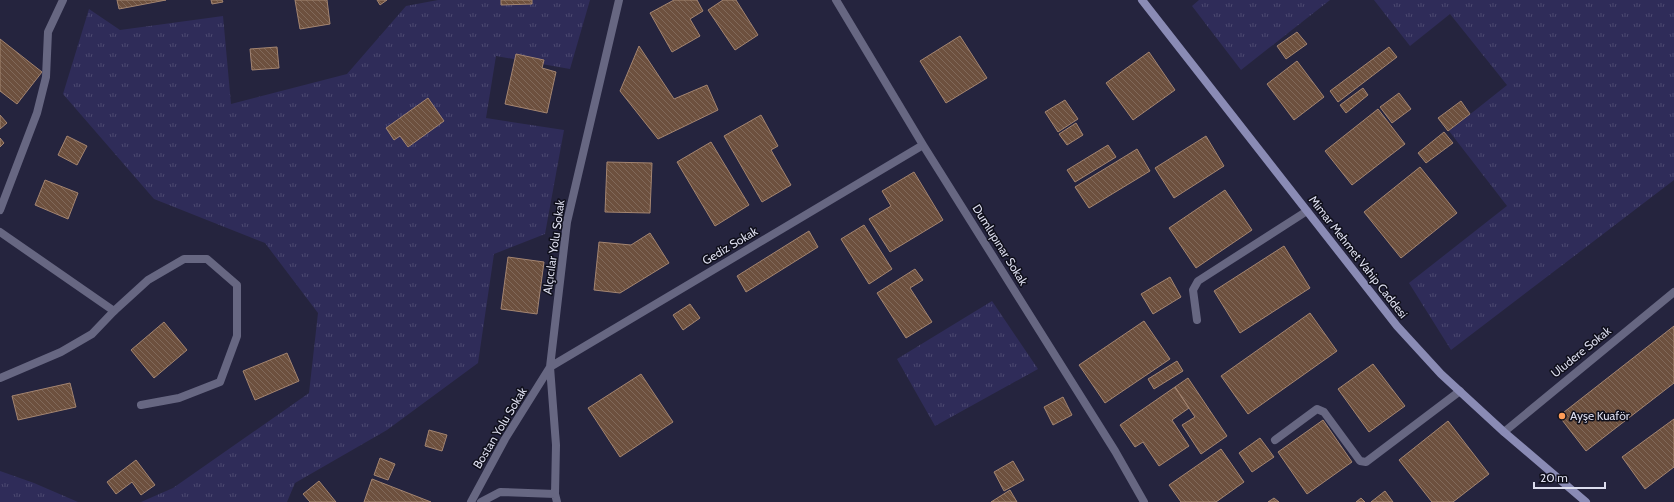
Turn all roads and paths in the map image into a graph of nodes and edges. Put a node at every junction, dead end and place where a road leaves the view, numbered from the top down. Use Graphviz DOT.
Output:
graph roads {
  1 [pos="63,0"];
  2 [pos="619,0"];
  3 [pos="836,0"];
  4 [pos="1142,0"];
  5 [pos="923,145"];
  6 [pos="0,210"];
  7 [pos="1307,211"];
  8 [pos="0,232"];
  9 [pos="1674,292"];
  10 [pos="114,311"];
  11 [pos="1197,320"];
  12 [pos="550,367"];
  13 [pos="0,378"];
  14 [pos="1460,391"];
  15 [pos="141,405"];
  16 [pos="1504,432"];
  17 [pos="1274,440"];
  18 [pos="556,498"];
  19 [pos="471,502"];
  20 [pos="480,502"];
  21 [pos="1144,502"];
  22 [pos="1586,502"];
  1 -- 6 [label="street"];
  2 -- 12 [label="street, Alçıcılar Yolu Sokak"];
  3 -- 5 [label="street, Dumlupınar Sokak"];
  4 -- 7 [label="main road, Mimar Mehmet Vahip Caddesi"];
  5 -- 12 [label="street, Gediz Sokak"];
  5 -- 21 [label="street, Dumlupınar Sokak"];
  7 -- 11 [label="street"];
  7 -- 14 [label="main road, Mimar Mehmet Vahip Caddesi"];
  8 -- 10 [label="street"];
  9 -- 16 [label="street, Uludere Sokak"];
  10 -- 13 [label="street"];
  10 -- 15 [label="street"];
  12 -- 18 [label="street, Alçıcılar Yolu Sokak"];
  12 -- 19 [label="street, Bostan Yolu Sokak"];
  14 -- 16 [label="main road, Mimar Mehmet Vahip Caddesi"];
  14 -- 17 [label="street"];
  16 -- 22 [label="main road, Mimar Mehmet Vahip Caddesi"];
  18 -- 20 [label="street"];
}
